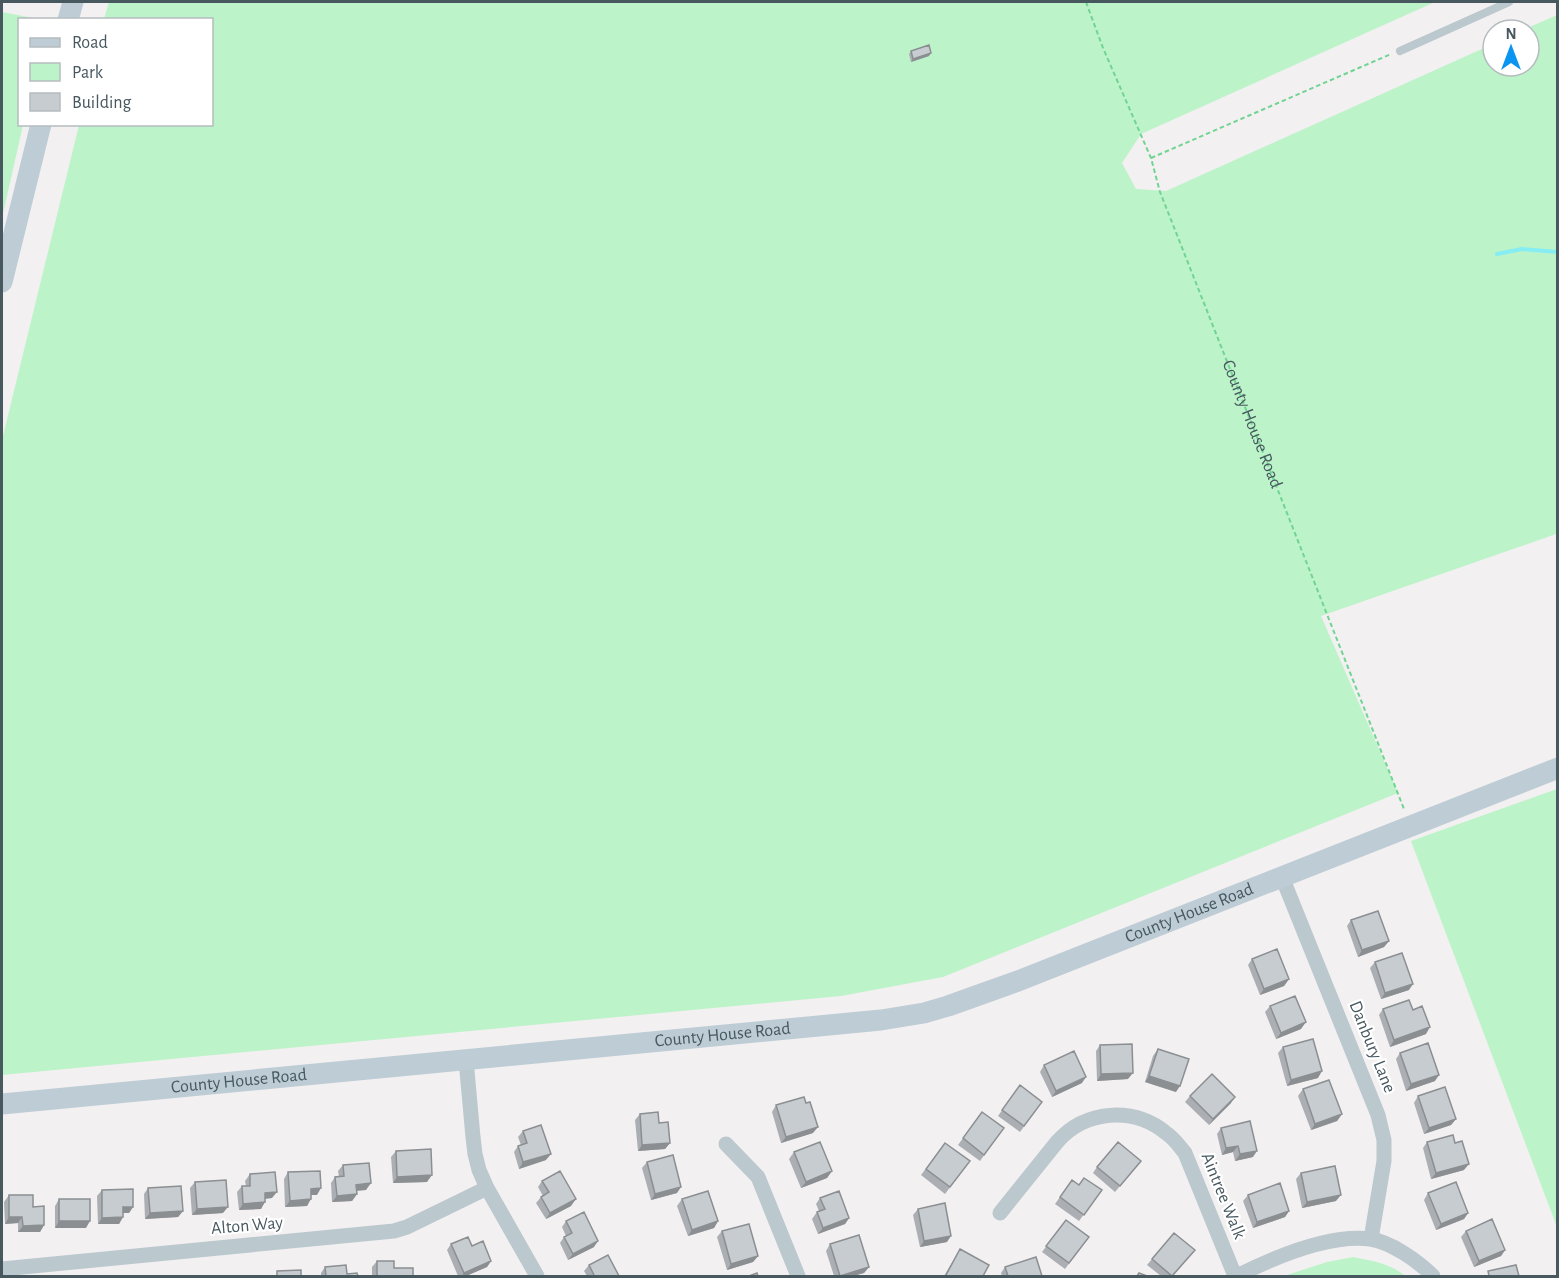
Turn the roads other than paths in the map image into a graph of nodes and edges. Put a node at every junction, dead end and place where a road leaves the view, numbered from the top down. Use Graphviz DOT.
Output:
graph roads {
  1 [pos="73,2"];
  2 [pos="1509,2"];
  3 [pos="69,18"];
  4 [pos="1400,51"];
  5 [pos="41,126"];
  6 [pos="2,282"];
  7 [pos="1557,768"];
  8 [pos="1282,877"];
  9 [pos="466,1060"];
  10 [pos="2,1104"];
  11 [pos="726,1144"];
  12 [pos="487,1188"];
  13 [pos="1000,1213"];
  14 [pos="1371,1239"];
  15 [pos="2,1269"];
  16 [pos="537,1276"];
  17 [pos="798,1276"];
  18 [pos="1236,1276"];
  19 [pos="1433,1276"];
  1 -- 3 [label="street"];
  2 -- 4 [label="lane"];
  5 -- 6 [label="street"];
  7 -- 8 [label="street, County House Road"];
  8 -- 9 [label="street, County House Road"];
  8 -- 14 [label="street, Danbury Lane"];
  9 -- 10 [label="street, County House Road"];
  9 -- 12 [label="street"];
  11 -- 17 [label="street"];
  12 -- 15 [label="street, Alton Way"];
  12 -- 16 [label="street"];
  13 -- 18 [label="street, Aintree Walk"];
  14 -- 18 [label="street"];
  14 -- 19 [label="street"];
}
